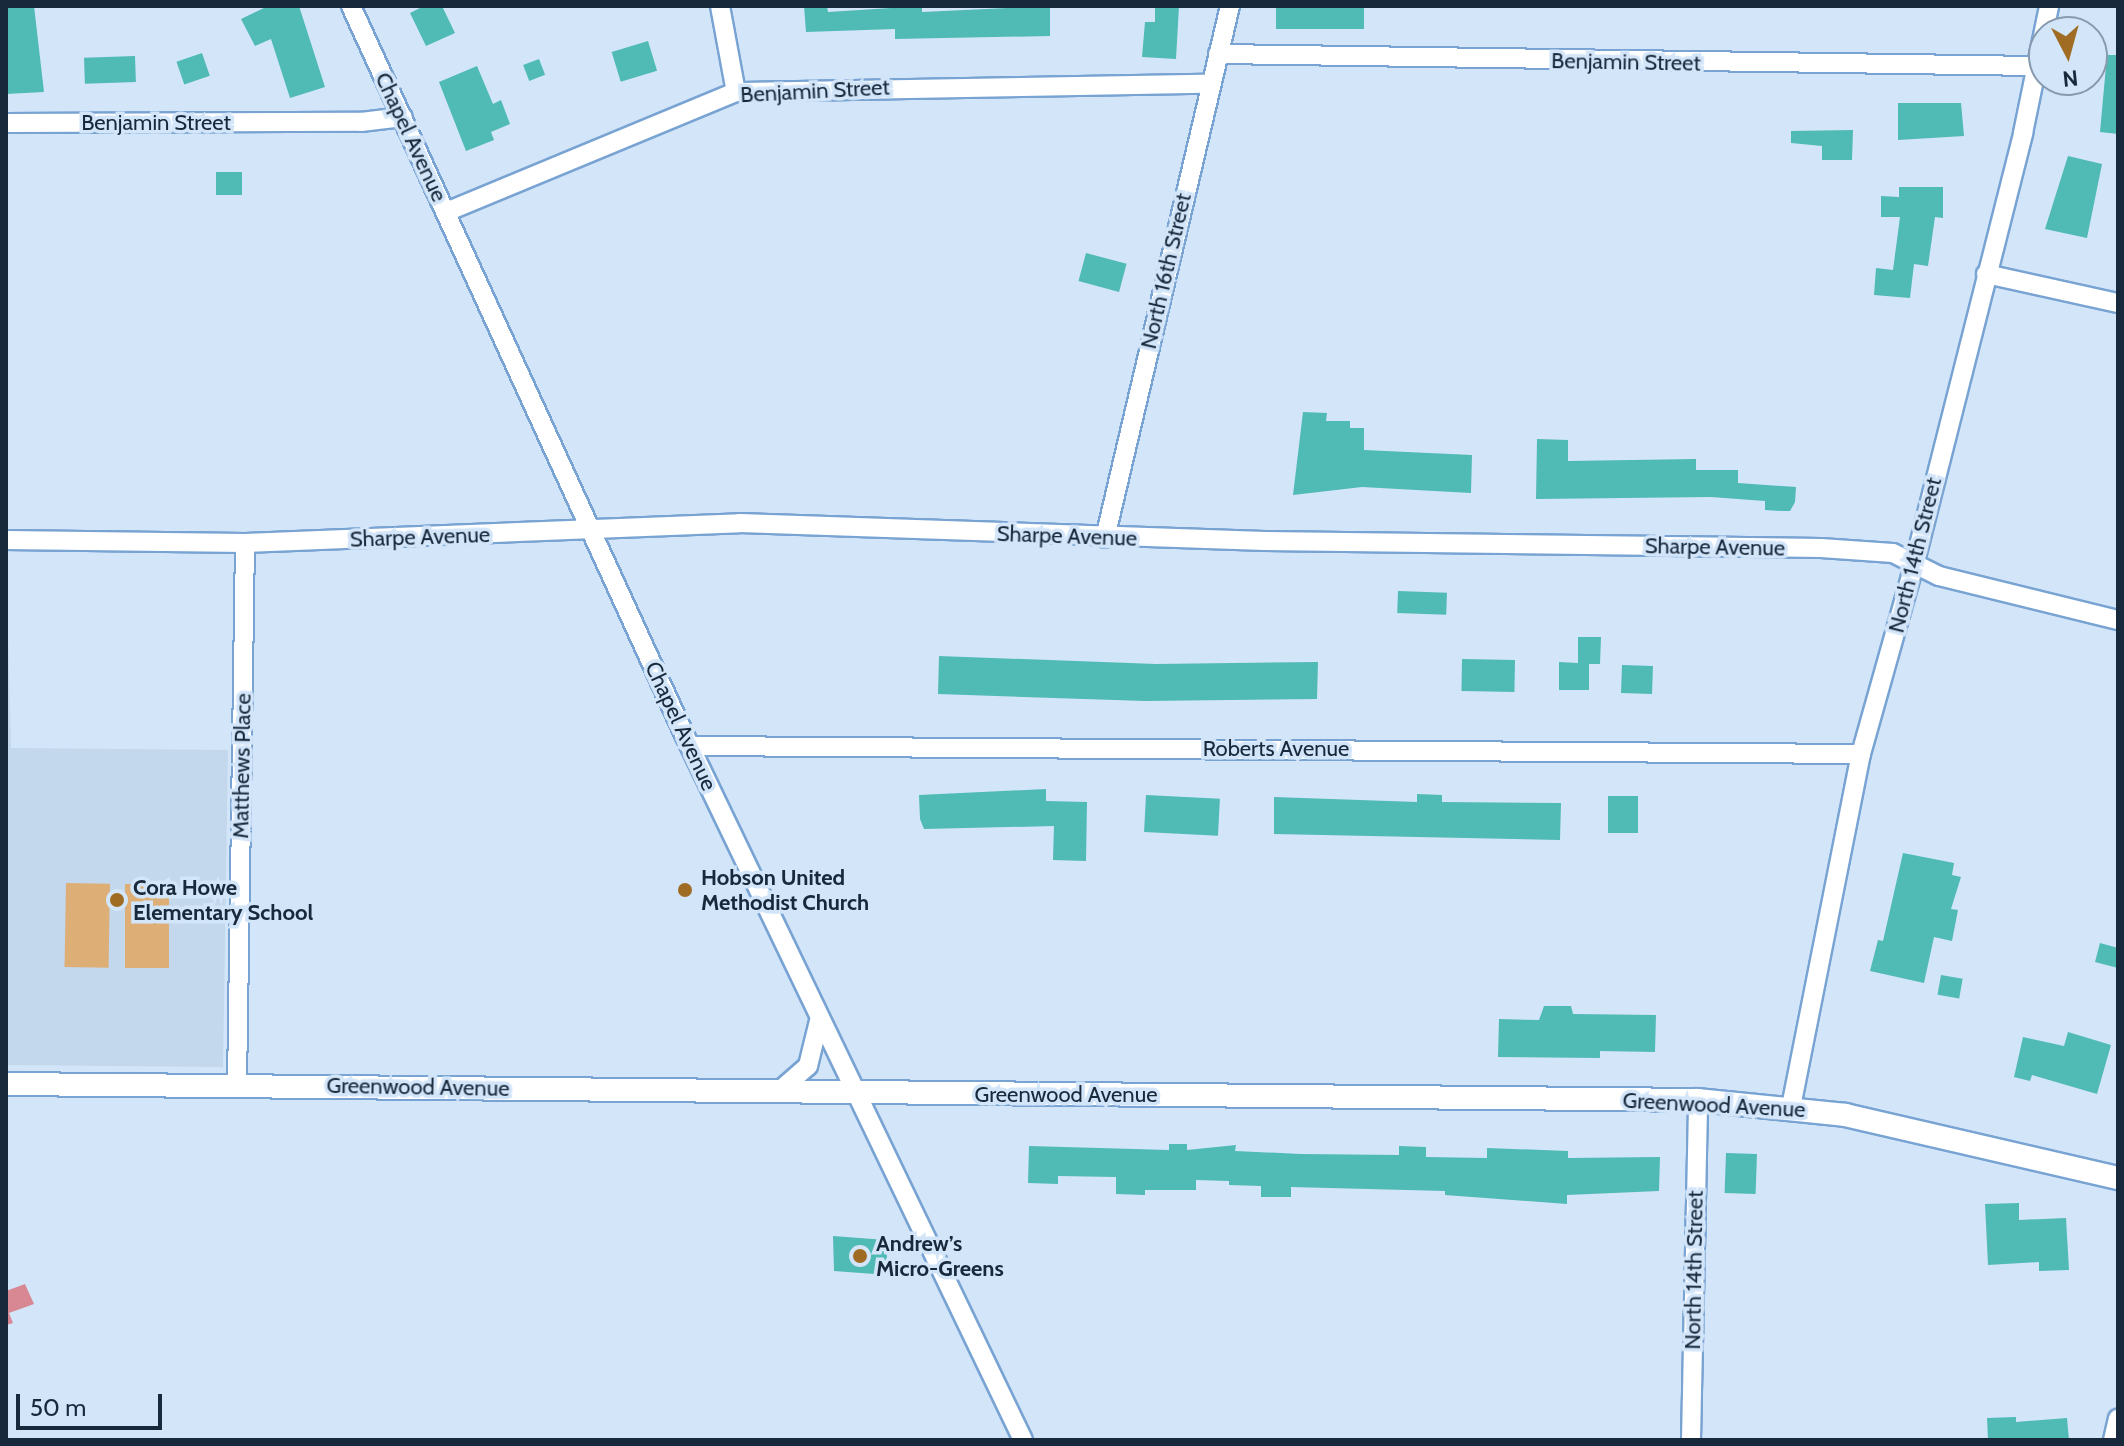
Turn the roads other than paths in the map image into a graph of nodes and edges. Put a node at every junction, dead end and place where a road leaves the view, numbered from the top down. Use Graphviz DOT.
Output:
graph roads {
  1 [pos="351,6"];
  2 [pos="720,6"];
  3 [pos="1230,6"];
  4 [pos="1218,54"];
  5 [pos="2028,66"];
  6 [pos="1209,84"];
  7 [pos="736,92"];
  8 [pos="2029,96"];
  9 [pos="403,117"];
  10 [pos="6,123"];
  11 [pos="446,212"];
  12 [pos="1986,274"];
  13 [pos="2118,303"];
  14 [pos="590,532"];
  15 [pos="1105,538"];
  16 [pos="6,540"];
  17 [pos="245,543"];
  18 [pos="1914,565"];
  19 [pos="2118,620"];
  20 [pos="691,746"];
  21 [pos="1861,754"];
  22 [pos="819,1021"];
  23 [pos="6,1084"];
  24 [pos="237,1086"];
  25 [pos="777,1093"];
  26 [pos="853,1094"];
  27 [pos="1698,1100"];
  28 [pos="1791,1107"];
  29 [pos="2118,1178"];
  30 [pos="2118,1419"];
  31 [pos="1023,1440"];
  32 [pos="1691,1440"];
  33 [pos="2113,1440"];
  1 -- 9 [label="street, Chapel Avenue"];
  2 -- 7 [label="street"];
  3 -- 4 [label="street, North 16th Street"];
  4 -- 5 [label="street, Benjamin Street"];
  4 -- 6 [label="street, North 16th Street"];
  6 -- 7 [label="street, Benjamin Street"];
  6 -- 15 [label="street, North 16th Street"];
  7 -- 11 [label="street, Benjamin Street"];
  8 -- 12 [label="street, North 14th Street"];
  9 -- 10 [label="street, Benjamin Street"];
  9 -- 11 [label="street, Chapel Avenue"];
  11 -- 14 [label="street, Chapel Avenue"];
  12 -- 13 [label="street"];
  12 -- 18 [label="street, North 14th Street"];
  14 -- 15 [label="street, Sharpe Avenue"];
  14 -- 17 [label="street, Sharpe Avenue"];
  14 -- 20 [label="street, Chapel Avenue"];
  15 -- 18 [label="street, Sharpe Avenue"];
  16 -- 17 [label="street, Sharpe Avenue"];
  17 -- 24 [label="street, Matthews Place"];
  18 -- 19 [label="street, Sharpe Avenue"];
  18 -- 21 [label="street, North 14th Street"];
  20 -- 21 [label="street, Roberts Avenue"];
  20 -- 22 [label="street, Chapel Avenue"];
  21 -- 28 [label="street, North 14th Street"];
  22 -- 25 [label="street"];
  22 -- 26 [label="street, Chapel Avenue"];
  23 -- 24 [label="street, Greenwood Avenue"];
  24 -- 25 [label="street, Greenwood Avenue"];
  25 -- 26 [label="street, Greenwood Avenue"];
  26 -- 27 [label="street, Greenwood Avenue"];
  26 -- 31 [label="street, Chapel Avenue"];
  27 -- 28 [label="street, Greenwood Avenue"];
  27 -- 32 [label="street, North 14th Street"];
  28 -- 29 [label="street, Greenwood Avenue"];
  30 -- 33 [label="street"];
}
